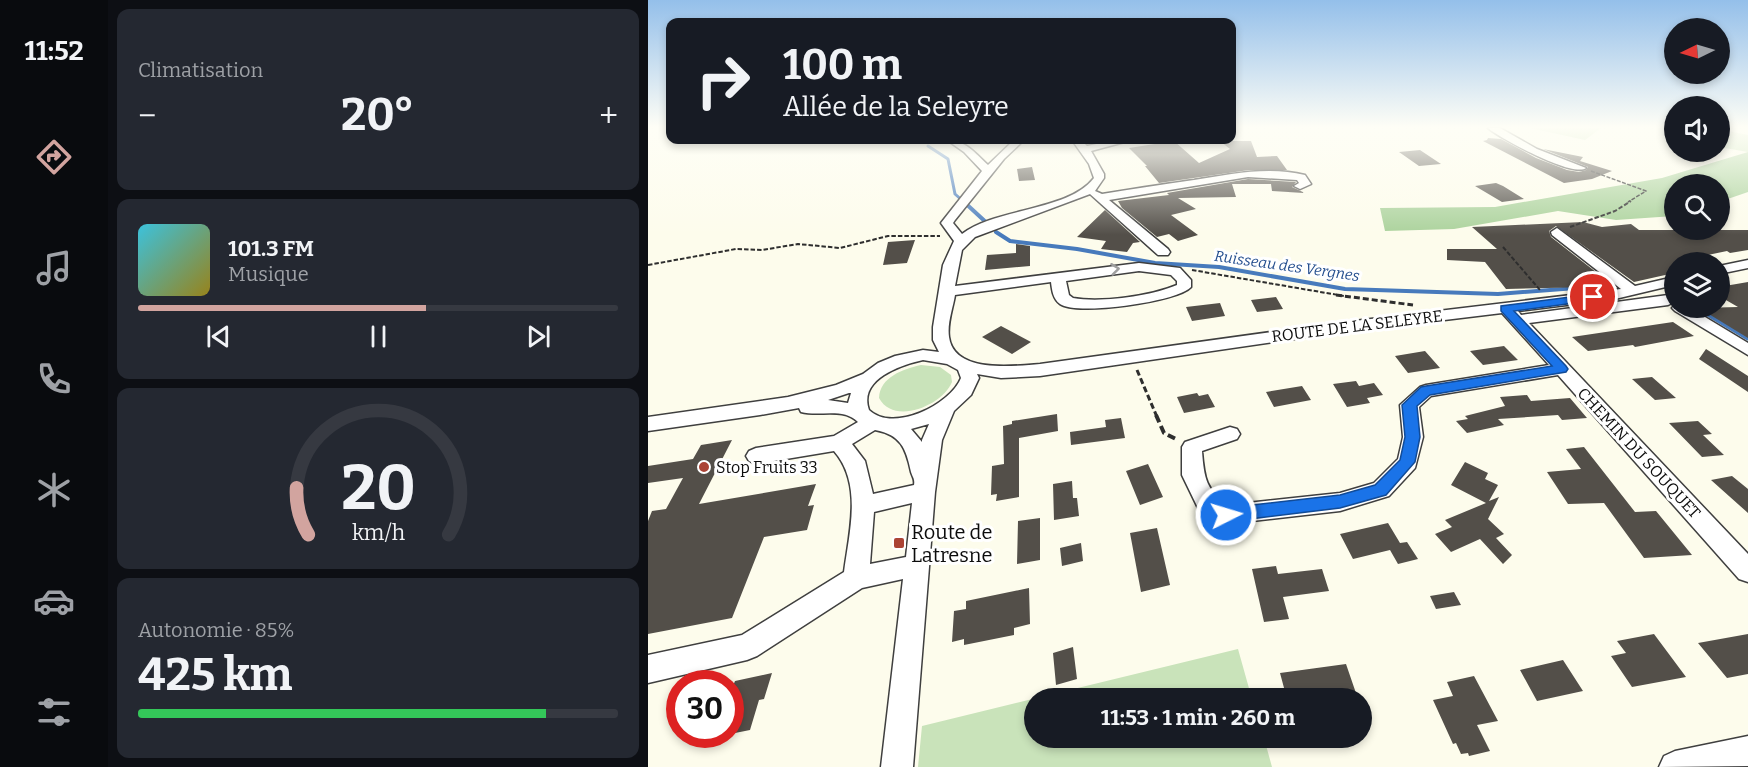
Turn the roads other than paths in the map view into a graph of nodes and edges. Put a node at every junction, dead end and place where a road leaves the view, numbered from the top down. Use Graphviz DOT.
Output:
graph roads {
  1 [pos="980,164"];
  2 [pos="995,164"];
  3 [pos="1094,164"];
  4 [pos="1568,164"];
  5 [pos="1581,168"];
  6 [pos="988,172"];
  7 [pos="1300,186"];
  8 [pos="1088,191"];
  9 [pos="1101,198"];
  10 [pos="1557,232"];
  11 [pos="960,241"];
  12 [pos="1163,252"];
  13 [pos="1748,264"];
  14 [pos="1730,268"];
  15 [pos="1058,277"];
  16 [pos="1664,283"];
  17 [pos="1638,289"];
  18 [pos="949,291"];
  19 [pos="1664,300"];
  20 [pos="1664,305"];
  21 [pos="1511,314"];
  22 [pos="1697,318"];
  23 [pos="942,321"];
  24 [pos="1748,350"];
  25 [pos="899,361"];
  26 [pos="960,363"];
  27 [pos="1562,369"];
  28 [pos="1040,370"];
  29 [pos="871,377"];
  30 [pos="953,404"];
  31 [pos="768,407"];
  32 [pos="874,420"];
  33 [pos="648,424"];
  34 [pos="1230,434"];
  35 [pos="839,443"];
  36 [pos="756,456"];
  37 [pos="924,492"];
  38 [pos="864,505"];
  39 [pos="918,565"];
  40 [pos="1748,571"];
  41 [pos="856,578"];
  42 [pos="648,669"];
  43 [pos="1748,751"];
  44 [pos="897,767"];
  45 [pos="1675,767"];
  1 -- 6 [label="street"];
  2 -- 6 [label="street"];
  3 -- 8 [label="street"];
  4 -- 5 [label="street"];
  6 -- 11 [label="street"];
  7 -- 9 [label="street"];
  8 -- 9 [label="street"];
  8 -- 11 [label="street"];
  9 -- 12 [label="street"];
  10 -- 17 [label="street"];
  11 -- 18 [label="street"];
  13 -- 14 [label="street"];
  15 -- 15 [label="street, one-way"];
  15 -- 18 [label="street"];
  16 -- 17 [label="street, ROUTE DE LA SELEYRE"];
  17 -- 19 [label="street"];
  17 -- 21 [label="street, ROUTE DE LA SELEYRE"];
  18 -- 23 [label="street"];
  20 -- 21 [label="street"];
  21 -- 27 [label="street, CHEMIN DU SOUQUET"];
  21 -- 28 [label="street, ROUTE DE LA SELEYRE"];
  22 -- 24 [label="street"];
  23 -- 25 [label="street"];
  23 -- 26 [label="street"];
  25 -- 26 [label="street"];
  25 -- 29 [label="street"];
  26 -- 28 [label="street"];
  26 -- 30 [label="street"];
  27 -- 34 [label="street"];
  27 -- 40 [label="street, CHEMIN DU SOUQUET"];
  28 -- 30 [label="street"];
  29 -- 31 [label="street"];
  29 -- 32 [label="street"];
  30 -- 32 [label="street"];
  30 -- 37 [label="street"];
  31 -- 32 [label="street"];
  31 -- 33 [label="street"];
  32 -- 35 [label="street"];
  32 -- 37 [label="street"];
  35 -- 36 [label="street"];
  35 -- 38 [label="street"];
  37 -- 38 [label="street"];
  37 -- 39 [label="street"];
  38 -- 41 [label="street"];
  39 -- 41 [label="street"];
  39 -- 44 [label="street"];
  41 -- 42 [label="street"];
  43 -- 45 [label="street"];
}
